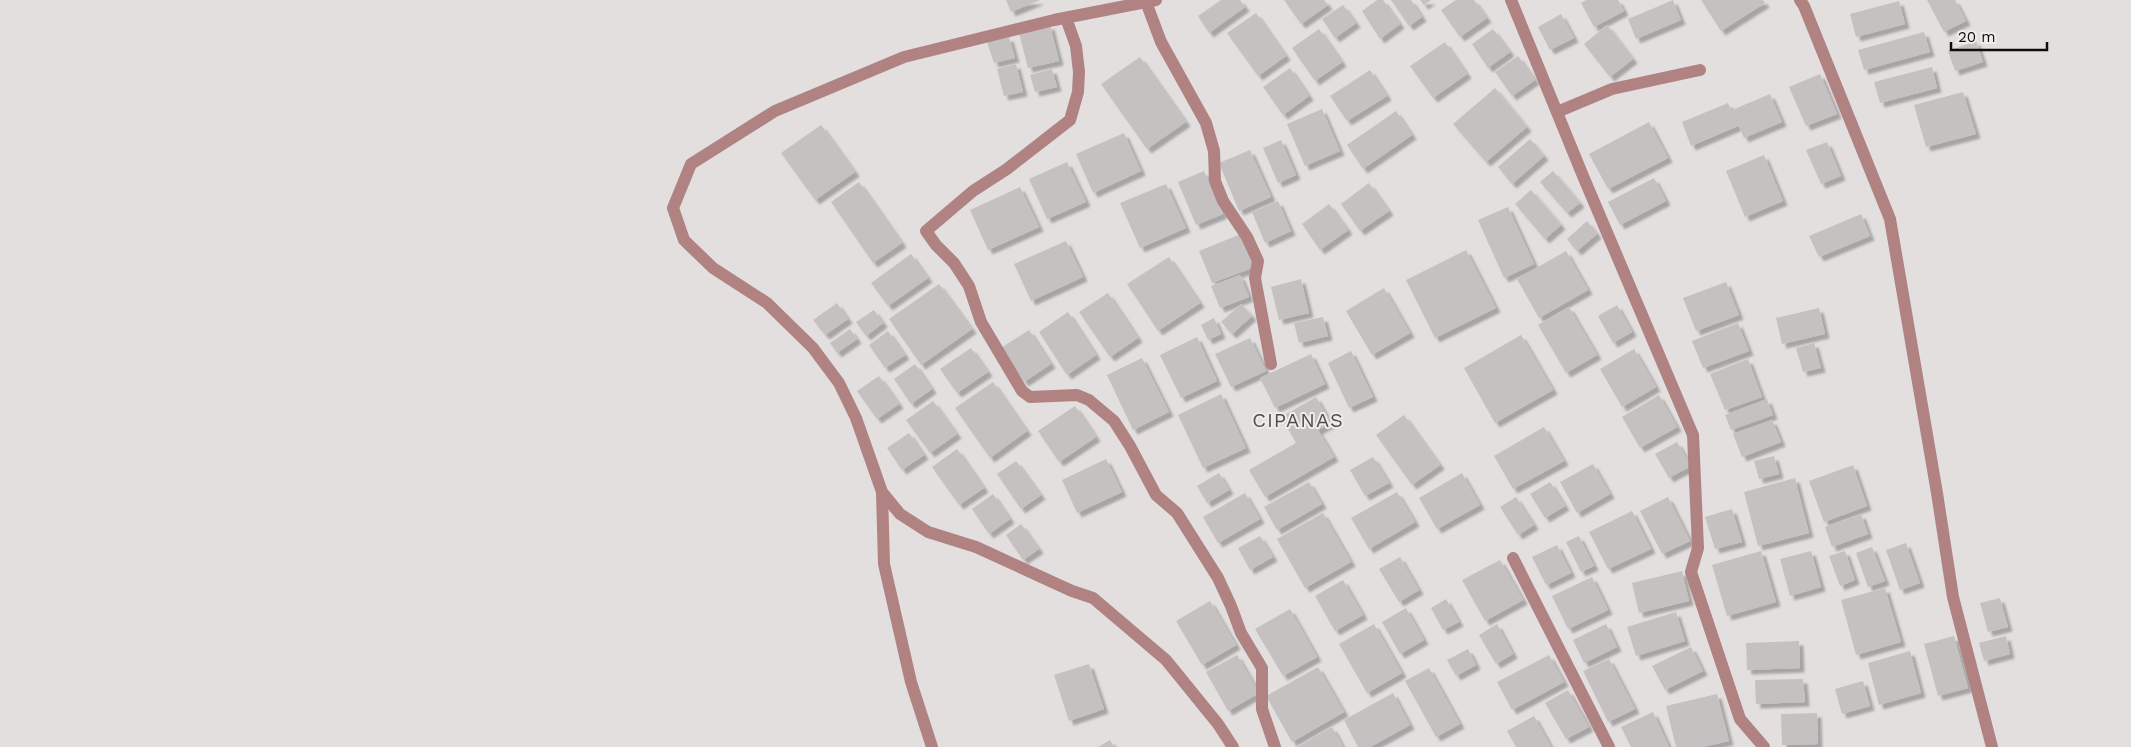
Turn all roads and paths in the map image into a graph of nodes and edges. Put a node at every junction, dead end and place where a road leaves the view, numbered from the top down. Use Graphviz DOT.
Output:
graph roads {
  1 [pos="1511,0"];
  2 [pos="1800,0"];
  3 [pos="1151,1"];
  4 [pos="1066,18"];
  5 [pos="1700,70"];
  6 [pos="1557,112"];
  7 [pos="1271,364"];
  8 [pos="882,492"];
  9 [pos="1513,558"];
  10 [pos="932,747"];
  11 [pos="1233,747"];
  12 [pos="1275,747"];
  13 [pos="1609,747"];
  14 [pos="1764,747"];
  15 [pos="1992,747"];
  1 -- 6 [label="street"];
  2 -- 15 [label="street"];
  3 -- 4 [label="street"];
  3 -- 7 [label="street"];
  4 -- 8 [label="street"];
  4 -- 12 [label="street"];
  5 -- 6 [label="street"];
  6 -- 14 [label="street"];
  8 -- 10 [label="street"];
  8 -- 11 [label="street"];
  9 -- 13 [label="street"];
}
